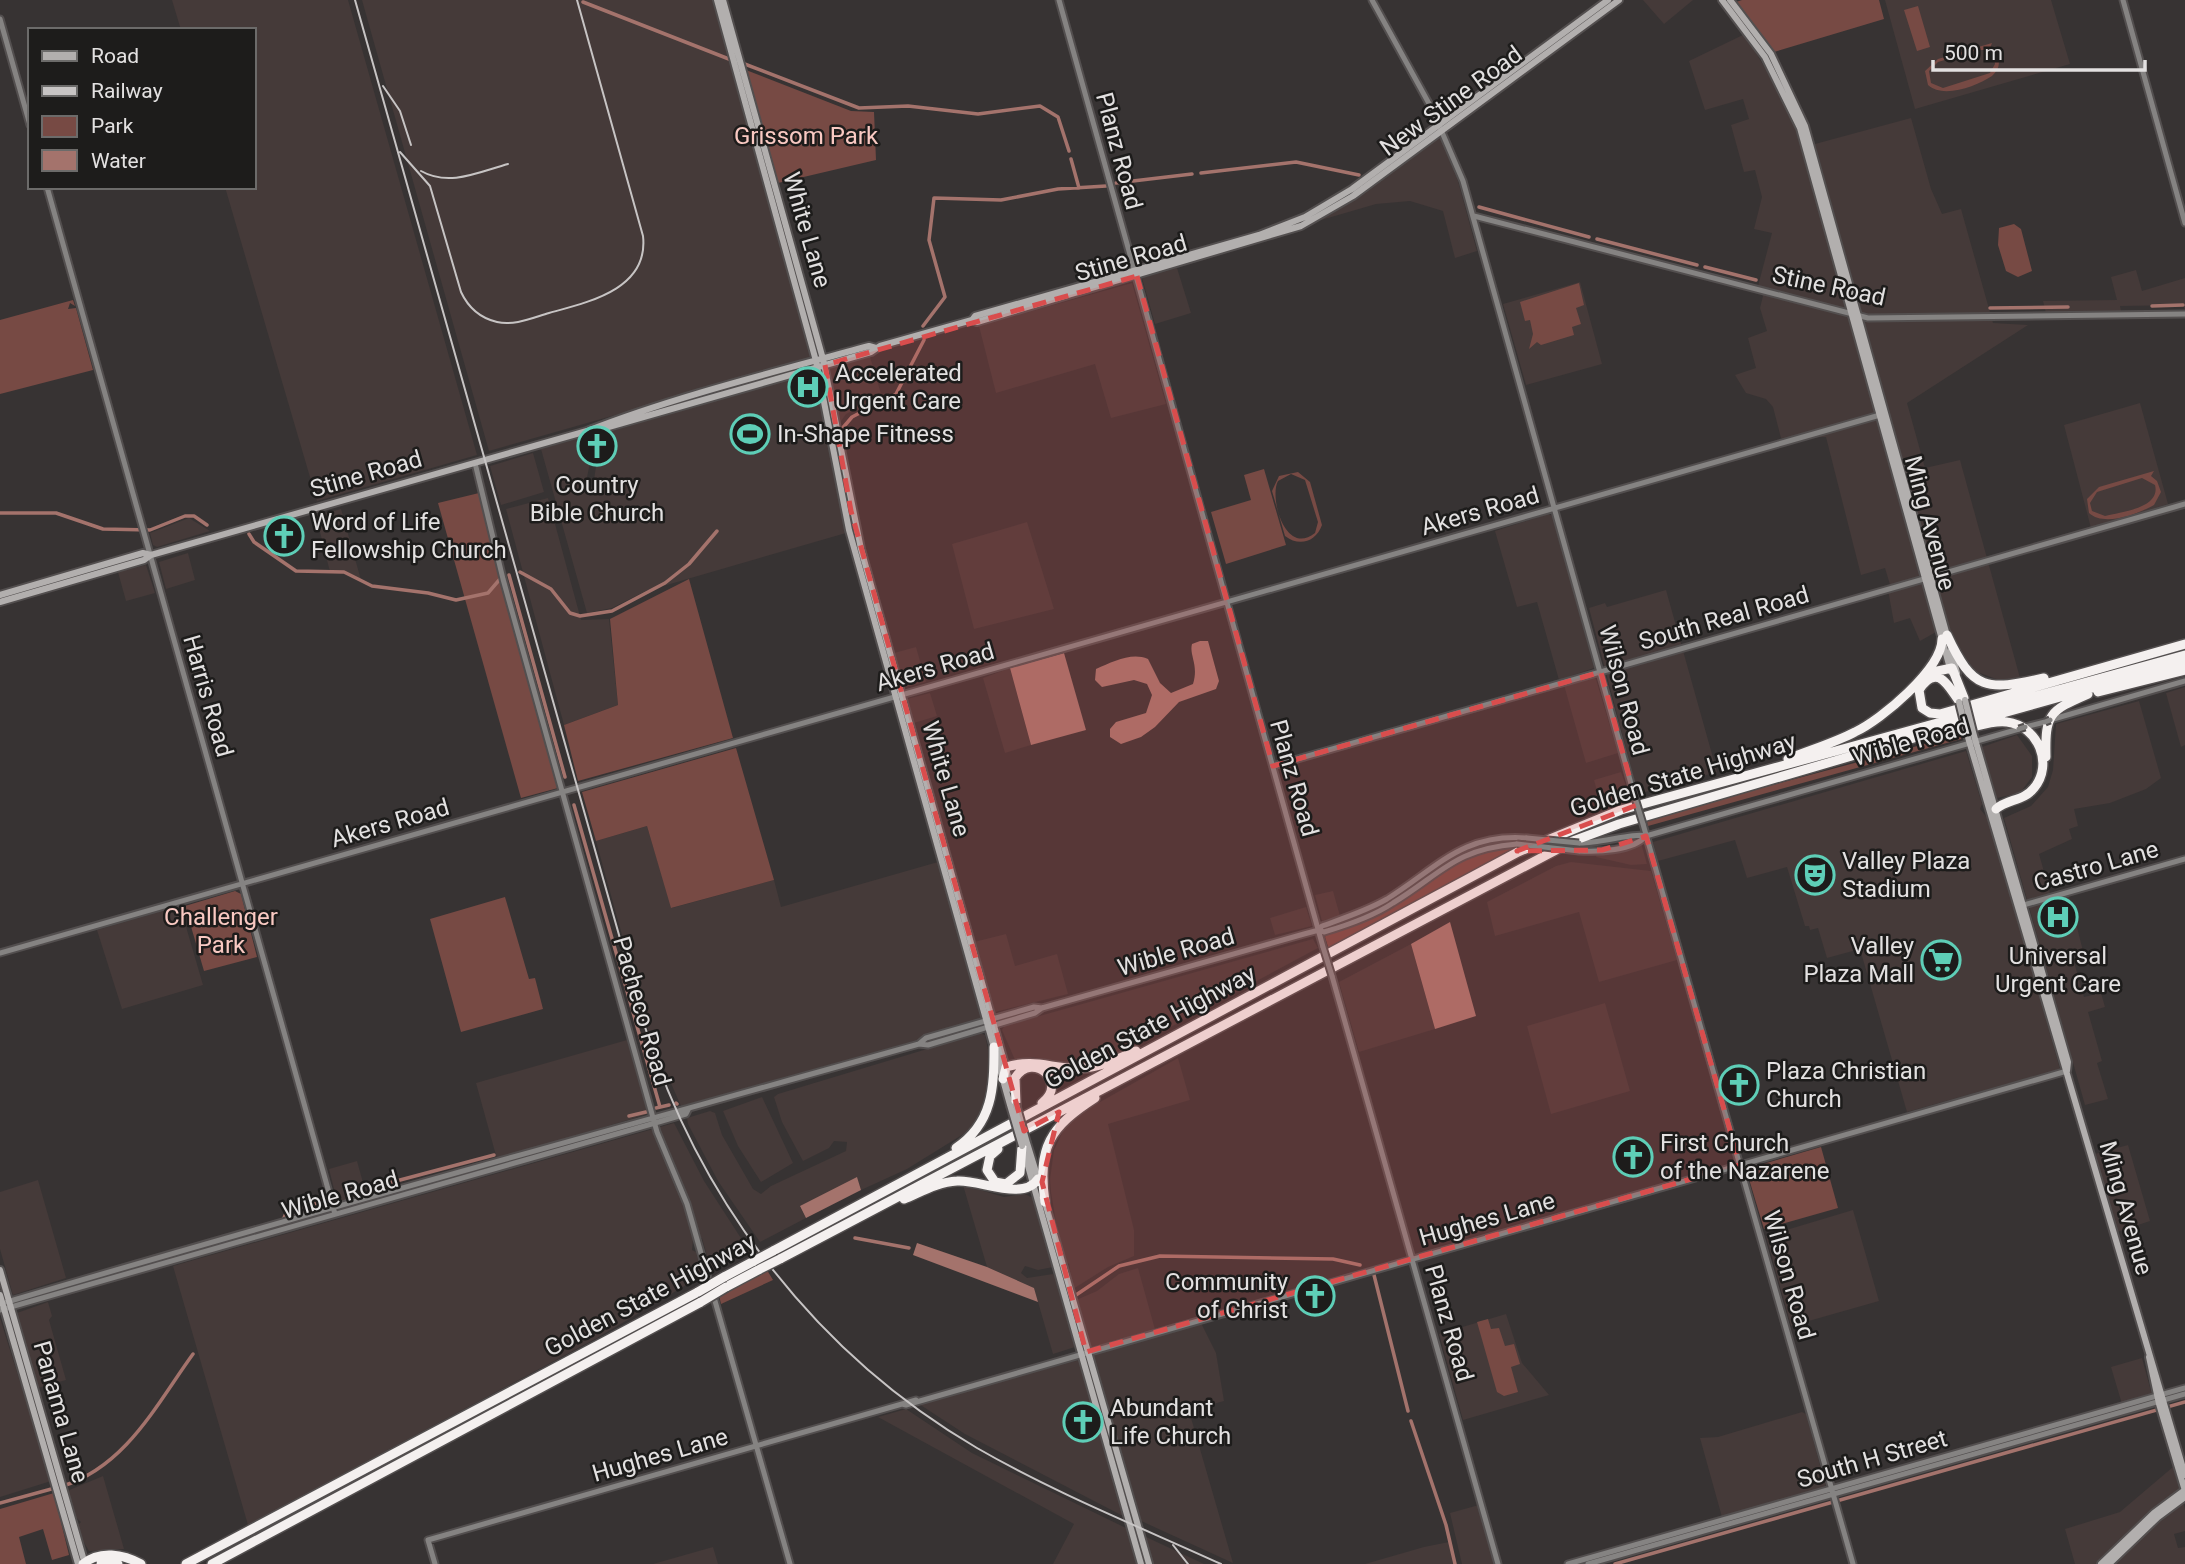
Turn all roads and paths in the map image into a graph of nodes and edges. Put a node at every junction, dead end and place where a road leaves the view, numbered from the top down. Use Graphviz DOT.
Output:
graph roads {
  1 [pos="717,0"];
  2 [pos="723,0"];
  3 [pos="1059,0"];
  4 [pos="1371,0"];
  5 [pos="1608,0"];
  6 [pos="1619,0"];
  7 [pos="1722,0"];
  8 [pos="1730,0"];
  9 [pos="2123,0"];
  10 [pos="0,19"];
  11 [pos="729,20"];
  12 [pos="1749,33"];
  13 [pos="735,53"];
  14 [pos="1771,54"];
  15 [pos="739,71"];
  16 [pos="1793,102"];
  17 [pos="746,104"];
  18 [pos="28,118"];
  19 [pos="1442,128"];
  20 [pos="759,129"];
  21 [pos="48,189"];
  22 [pos="1474,216"];
  23 [pos="1830,222"];
  24 [pos="1299,223"];
  25 [pos="2185,223"];
  26 [pos="1136,273"];
  27 [pos="801,300"];
  28 [pos="1031,300"];
  29 [pos="1011,312"];
  30 [pos="2185,314"];
  31 [pos="1856,316"];
  32 [pos="812,319"];
  33 [pos="972,320"];
  34 [pos="820,363"];
  35 [pos="778,373"];
  36 [pos="1871,380"];
  37 [pos="752,386"];
  38 [pos="703,397"];
  39 [pos="1884,406"];
  40 [pos="827,413"];
  41 [pos="1881,415"];
  42 [pos="592,429"];
  43 [pos="838,439"];
  44 [pos="1892,445"];
  45 [pos="475,463"];
  46 [pos="1900,472"];
  47 [pos="839,482"];
  48 [pos="2185,504"];
  49 [pos="1555,508"];
  50 [pos="851,511"];
  51 [pos="858,550"];
  52 [pos="150,555"];
  53 [pos="95,568"];
  54 [pos="1928,577"];
  55 [pos="65,583"];
  56 [pos="0,595"];
  57 [pos="0,602"];
  58 [pos="1227,602"];
  59 [pos="1944,637"];
  60 [pos="2185,644"];
  61 [pos="2185,654"];
  62 [pos="2185,662"];
  63 [pos="1949,667"];
  64 [pos="2185,670"];
  65 [pos="1601,672"];
  66 [pos="1926,673"];
  67 [pos="2077,675"];
  68 [pos="2185,681"];
  69 [pos="2088,694"];
  70 [pos="899,696"];
  71 [pos="1962,700"];
  72 [pos="2027,705"];
  73 [pos="1973,742"];
  74 [pos="1896,743"];
  75 [pos="1273,766"];
  76 [pos="1751,774"];
  77 [pos="563,792"];
  78 [pos="1993,810"];
  79 [pos="1646,836"];
  80 [pos="1997,837"];
  81 [pos="940,842"];
  82 [pos="1579,847"];
  83 [pos="2009,852"];
  84 [pos="2185,859"];
  85 [pos="949,873"];
  86 [pos="243,884"];
  87 [pos="2020,906"];
  88 [pos="1319,930"];
  89 [pos="964,937"];
  90 [pos="2030,952"];
  91 [pos="0,953"];
  92 [pos="978,963"];
  93 [pos="2040,965"];
  94 [pos="2048,1014"];
  95 [pos="991,1023"];
  96 [pos="2058,1027"];
  97 [pos="962,1028"];
  98 [pos="1173,1037"];
  99 [pos="952,1038"];
  100 [pos="919,1044"];
  101 [pos="994,1048"];
  102 [pos="1153,1062"];
  103 [pos="1006,1067"];
  104 [pos="2067,1071"];
  105 [pos="1003,1079"];
  106 [pos="1013,1104"];
  107 [pos="654,1120"];
  108 [pos="1012,1122"];
  109 [pos="1026,1129"];
  110 [pos="576,1138"];
  111 [pos="1025,1145"];
  112 [pos="552,1151"];
  113 [pos="1740,1165"];
  114 [pos="1036,1182"];
  115 [pos="878,1197"];
  116 [pos="1045,1202"];
  117 [pos="873,1210"];
  118 [pos="335,1211"];
  119 [pos="270,1227"];
  120 [pos="240,1242"];
  121 [pos="776,1255"];
  122 [pos="1412,1258"];
  123 [pos="1061,1269"];
  124 [pos="0,1270"];
  125 [pos="115,1274"];
  126 [pos="0,1295"];
  127 [pos="700,1297"];
  128 [pos="4,1306"];
  129 [pos="13,1339"];
  130 [pos="1084,1352"];
  131 [pos="27,1362"];
  132 [pos="2185,1388"];
  133 [pos="2185,1394"];
  134 [pos="2161,1400"];
  135 [pos="2164,1412"];
  136 [pos="40,1433"];
  137 [pos="756,1446"];
  138 [pos="56,1464"];
  139 [pos="2185,1475"];
  140 [pos="59,1487"];
  141 [pos="2185,1492"];
  142 [pos="1122,1497"];
  143 [pos="1834,1497"];
  144 [pos="1133,1513"];
  145 [pos="238,1536"];
  146 [pos="235,1551"];
  147 [pos="1144,1563"];
  148 [pos="83,1564"];
  149 [pos="101,1564"];
  150 [pos="118,1564"];
  151 [pos="141,1564"];
  152 [pos="177,1564"];
  153 [pos="186,1564"];
  154 [pos="212,1564"];
  155 [pos="219,1564"];
  156 [pos="435,1564"];
  157 [pos="790,1564"];
  158 [pos="1498,1564"];
  159 [pos="1568,1564"];
  160 [pos="1588,1564"];
  161 [pos="1853,1564"];
  162 [pos="2101,1564"];
  163 [pos="2109,1564"];
  1 -- 11 [label="main road"];
  1 -- 13 [label="main road, White Lane"];
  2 -- 11 [label="main road, White Lane"];
  3 -- 26 [label="street, Planz Road"];
  4 -- 19 [label="street, Wilson Road"];
  5 -- 19 [label="main road, New Stine Road"];
  6 -- 19 [label="main road, New Stine Road"];
  7 -- 12 [label="main road"];
  8 -- 14 [label="main road, Ming Avenue"];
  9 -- 25 [label="street"];
  10 -- 18 [label="street"];
  11 -- 13 [label="main road, White Lane"];
  12 -- 14 [label="main road"];
  12 -- 16 [label="main road"];
  13 -- 15 [label="main road, White Lane"];
  14 -- 16 [label="main road, Ming Avenue"];
  15 -- 17 [label="main road, White Lane"];
  15 -- 20 [label="main road, White Lane"];
  16 -- 23 [label="main road, Ming Avenue"];
  16 -- 23 [label="main road, Ming Avenue"];
  17 -- 20 [label="main road"];
  17 -- 27 [label="main road, White Lane"];
  19 -- 22 [label="street, Wilson Road"];
  19 -- 24 [label="main road, New Stine Road"];
  20 -- 32 [label="main road, White Lane"];
  21 -- 52 [label="street, Harris Road"];
  22 -- 31 [label="street, Stine Road"];
  22 -- 49 [label="street, Wilson Road"];
  23 -- 31 [label="main road, Ming Avenue"];
  23 -- 31 [label="main road, Ming Avenue"];
  24 -- 26 [label="main road, Stine Road"];
  26 -- 28 [label="main road, Stine Road"];
  26 -- 29 [label="main road, Stine Road"];
  26 -- 58 [label="street, Planz Road"];
  27 -- 32 [label="main road"];
  27 -- 34 [label="main road, White Lane"];
  28 -- 29 [label="main road"];
  28 -- 33 [label="main road, Stine Road"];
  29 -- 33 [label="main road, Stine Road"];
  30 -- 31 [label="street, Stine Road"];
  31 -- 36 [label="main road, Ming Avenue"];
  31 -- 39 [label="main road, Ming Avenue"];
  32 -- 34 [label="main road, White Lane"];
  33 -- 34 [label="main road, Stine Road"];
  34 -- 35 [label="main road, Stine Road"];
  34 -- 37 [label="main road, Stine Road"];
  34 -- 40 [label="main road, White Lane"];
  34 -- 43 [label="main road, White Lane"];
  35 -- 37 [label="main road"];
  35 -- 38 [label="main road, Stine Road"];
  36 -- 39 [label="main road"];
  36 -- 41 [label="main road, Ming Avenue"];
  37 -- 38 [label="main road, Stine Road"];
  38 -- 42 [label="main road, Stine Road"];
  38 -- 42 [label="main road, Stine Road"];
  39 -- 44 [label="main road, Ming Avenue"];
  40 -- 43 [label="main road"];
  40 -- 47 [label="main road, White Lane"];
  41 -- 44 [label="main road, Ming Avenue"];
  41 -- 49 [label="street, Akers Road"];
  42 -- 45 [label="main road, Stine Road"];
  43 -- 50 [label="main road, White Lane"];
  44 -- 46 [label="main road, Ming Avenue"];
  45 -- 52 [label="main road, Stine Road"];
  45 -- 77 [label="street, Pacheco Road"];
  46 -- 54 [label="main road, Ming Avenue"];
  46 -- 54 [label="main road, Ming Avenue"];
  47 -- 50 [label="main road"];
  47 -- 51 [label="main road, White Lane"];
  48 -- 54 [label="street, South Real Road"];
  49 -- 58 [label="street, Akers Road"];
  49 -- 65 [label="street, Wilson Road"];
  50 -- 51 [label="main road, White Lane"];
  51 -- 70 [label="main road, White Lane"];
  51 -- 70 [label="main road, White Lane"];
  52 -- 53 [label="main road, Stine Road"];
  52 -- 55 [label="main road, Stine Road"];
  52 -- 86 [label="street, Harris Road"];
  53 -- 55 [label="main road"];
  53 -- 56 [label="main road, Stine Road"];
  54 -- 59 [label="main road, Ming Avenue"];
  54 -- 65 [label="street, South Real Road"];
  55 -- 57 [label="main road, Stine Road"];
  58 -- 70 [label="street, Akers Road"];
  58 -- 75 [label="street, Planz Road"];
  59 -- 63 [label="main road, Ming Avenue"];
  59 -- 66 [label="highway"];
  59 -- 67 [label="highway"];
  59 -- 71 [label="main road, Ming Avenue"];
  60 -- 67 [label="highway"];
  61 -- 76 [label="highway, Golden State Highway"];
  62 -- 72 [label="highway, Golden State Highway"];
  63 -- 66 [label="highway"];
  63 -- 71 [label="highway"];
  64 -- 69 [label="highway"];
  65 -- 75 [label="street, South Real Road"];
  65 -- 79 [label="street, Wilson Road, bridge"];
  66 -- 76 [label="highway"];
  67 -- 71 [label="highway"];
  68 -- 73 [label="street, Wible Road"];
  69 -- 72 [label="highway"];
  69 -- 78 [label="highway"];
  70 -- 77 [label="street, Akers Road"];
  70 -- 81 [label="main road, White Lane"];
  70 -- 81 [label="main road, White Lane"];
  71 -- 73 [label="main road, Ming Avenue, bridge"];
  72 -- 74 [label="highway, Golden State Highway"];
  73 -- 78 [label="main road, Ming Avenue"];
  73 -- 79 [label="street, Wible Road"];
  74 -- 78 [label="highway"];
  74 -- 102 [label="highway, Golden State Highway"];
  75 -- 88 [label="street, Planz Road"];
  76 -- 98 [label="highway, Golden State Highway"];
  77 -- 86 [label="street, Akers Road"];
  77 -- 107 [label="street, Pacheco Road"];
  78 -- 80 [label="main road, Ming Avenue"];
  78 -- 83 [label="main road, Ming Avenue"];
  79 -- 82 [label="street, Wible Road"];
  79 -- 113 [label="street, Wilson Road"];
  80 -- 83 [label="main road"];
  80 -- 87 [label="main road, Ming Avenue"];
  81 -- 85 [label="main road, White Lane"];
  82 -- 88 [label="street, Wible Road, bridge"];
  82 -- 88 [label="street, Wible Road, bridge"];
  83 -- 87 [label="main road, Ming Avenue"];
  84 -- 87 [label="street, Castro Lane"];
  85 -- 89 [label="main road, White Lane"];
  85 -- 92 [label="main road, White Lane"];
  86 -- 91 [label="street, Akers Road"];
  86 -- 118 [label="street, Harris Road"];
  87 -- 90 [label="main road, Ming Avenue"];
  87 -- 93 [label="main road, Ming Avenue"];
  88 -- 95 [label="street, Wible Road"];
  88 -- 122 [label="street, Planz Road, bridge"];
  89 -- 92 [label="main road"];
  89 -- 95 [label="main road, White Lane"];
  90 -- 93 [label="main road"];
  90 -- 94 [label="main road, Ming Avenue"];
  92 -- 95 [label="main road, White Lane"];
  93 -- 96 [label="main road, Ming Avenue"];
  94 -- 96 [label="main road"];
  94 -- 104 [label="main road, Ming Avenue"];
  95 -- 97 [label="street, Wible Road"];
  95 -- 99 [label="street, Wible Road"];
  95 -- 101 [label="main road, White Lane"];
  95 -- 103 [label="main road, White Lane"];
  96 -- 104 [label="main road, Ming Avenue"];
  97 -- 99 [label="street"];
  97 -- 100 [label="street, Wible Road"];
  98 -- 103 [label="highway"];
  98 -- 108 [label="highway, Golden State Highway"];
  99 -- 100 [label="street, Wible Road"];
  100 -- 107 [label="street, Wible Road"];
  101 -- 105 [label="main road, White Lane"];
  101 -- 115 [label="highway"];
  102 -- 109 [label="highway, Golden State Highway"];
  102 -- 116 [label="highway"];
  103 -- 105 [label="highway"];
  103 -- 106 [label="main road, White Lane"];
  104 -- 113 [label="street, Hughes Lane"];
  104 -- 134 [label="main road, Ming Avenue"];
  105 -- 106 [label="main road, White Lane"];
  106 -- 108 [label="highway"];
  106 -- 111 [label="main road, White Lane, bridge"];
  107 -- 110 [label="street, Wible Road"];
  107 -- 112 [label="street, Wible Road"];
  107 -- 137 [label="street, Pacheco Road"];
  108 -- 115 [label="highway, Golden State Highway"];
  109 -- 111 [label="highway"];
  109 -- 117 [label="highway, Golden State Highway"];
  110 -- 112 [label="street"];
  110 -- 118 [label="street, Wible Road"];
  111 -- 114 [label="main road, White Lane"];
  112 -- 118 [label="street, Wible Road"];
  113 -- 122 [label="street, Hughes Lane"];
  113 -- 143 [label="street, Wilson Road"];
  114 -- 116 [label="main road, White Lane"];
  114 -- 117 [label="highway"];
  114 -- 123 [label="main road, White Lane"];
  115 -- 121 [label="highway, Golden State Highway"];
  116 -- 123 [label="main road, White Lane"];
  117 -- 121 [label="highway, Golden State Highway"];
  118 -- 119 [label="street, Wible Road"];
  118 -- 120 [label="street, Wible Road"];
  119 -- 120 [label="street"];
  119 -- 125 [label="street, Wible Road"];
  120 -- 125 [label="street, Wible Road"];
  121 -- 127 [label="highway, Golden State Highway, bridge"];
  122 -- 130 [label="street, Hughes Lane"];
  122 -- 158 [label="street, Planz Road"];
  123 -- 130 [label="main road, White Lane"];
  123 -- 130 [label="main road, White Lane"];
  124 -- 128 [label="main road, Panama Lane"];
  125 -- 128 [label="street, Wible Road"];
  125 -- 128 [label="street, Wible Road"];
  126 -- 128 [label="main road, Panama Lane"];
  127 -- 145 [label="highway, Golden State Highway"];
  127 -- 146 [label="highway, Golden State Highway"];
  128 -- 129 [label="main road, Panama Lane"];
  128 -- 131 [label="main road, Panama Lane"];
  129 -- 131 [label="main road"];
  129 -- 136 [label="main road, Panama Lane"];
  130 -- 137 [label="street, Hughes Lane"];
  130 -- 142 [label="main road, White Lane"];
  130 -- 144 [label="main road, White Lane"];
  131 -- 138 [label="main road, Panama Lane"];
  132 -- 134 [label="street, South H Street"];
  133 -- 134 [label="street, South H Street"];
  134 -- 135 [label="main road, Ming Avenue"];
  134 -- 143 [label="street, South H Street"];
  135 -- 139 [label="main road, Ming Avenue"];
  135 -- 141 [label="main road, Ming Avenue"];
  136 -- 138 [label="main road"];
  136 -- 140 [label="main road, Panama Lane"];
  137 -- 156 [label="street, Hughes Lane"];
  137 -- 157 [label="street, Pacheco Road"];
  138 -- 140 [label="main road, Panama Lane"];
  140 -- 148 [label="main road, Panama Lane"];
  141 -- 162 [label="main road"];
  141 -- 163 [label="main road"];
  142 -- 144 [label="main road"];
  142 -- 147 [label="main road, White Lane"];
  143 -- 159 [label="street, South H Street"];
  143 -- 160 [label="street, South H Street"];
  143 -- 161 [label="street, Wilson Road"];
  144 -- 147 [label="main road, White Lane"];
  145 -- 152 [label="highway"];
  145 -- 153 [label="highway, Golden State Highway"];
  146 -- 154 [label="highway, Golden State Highway"];
  146 -- 155 [label="highway"];
  148 -- 151 [label="highway"];
  149 -- 150 [label="highway"];
}
